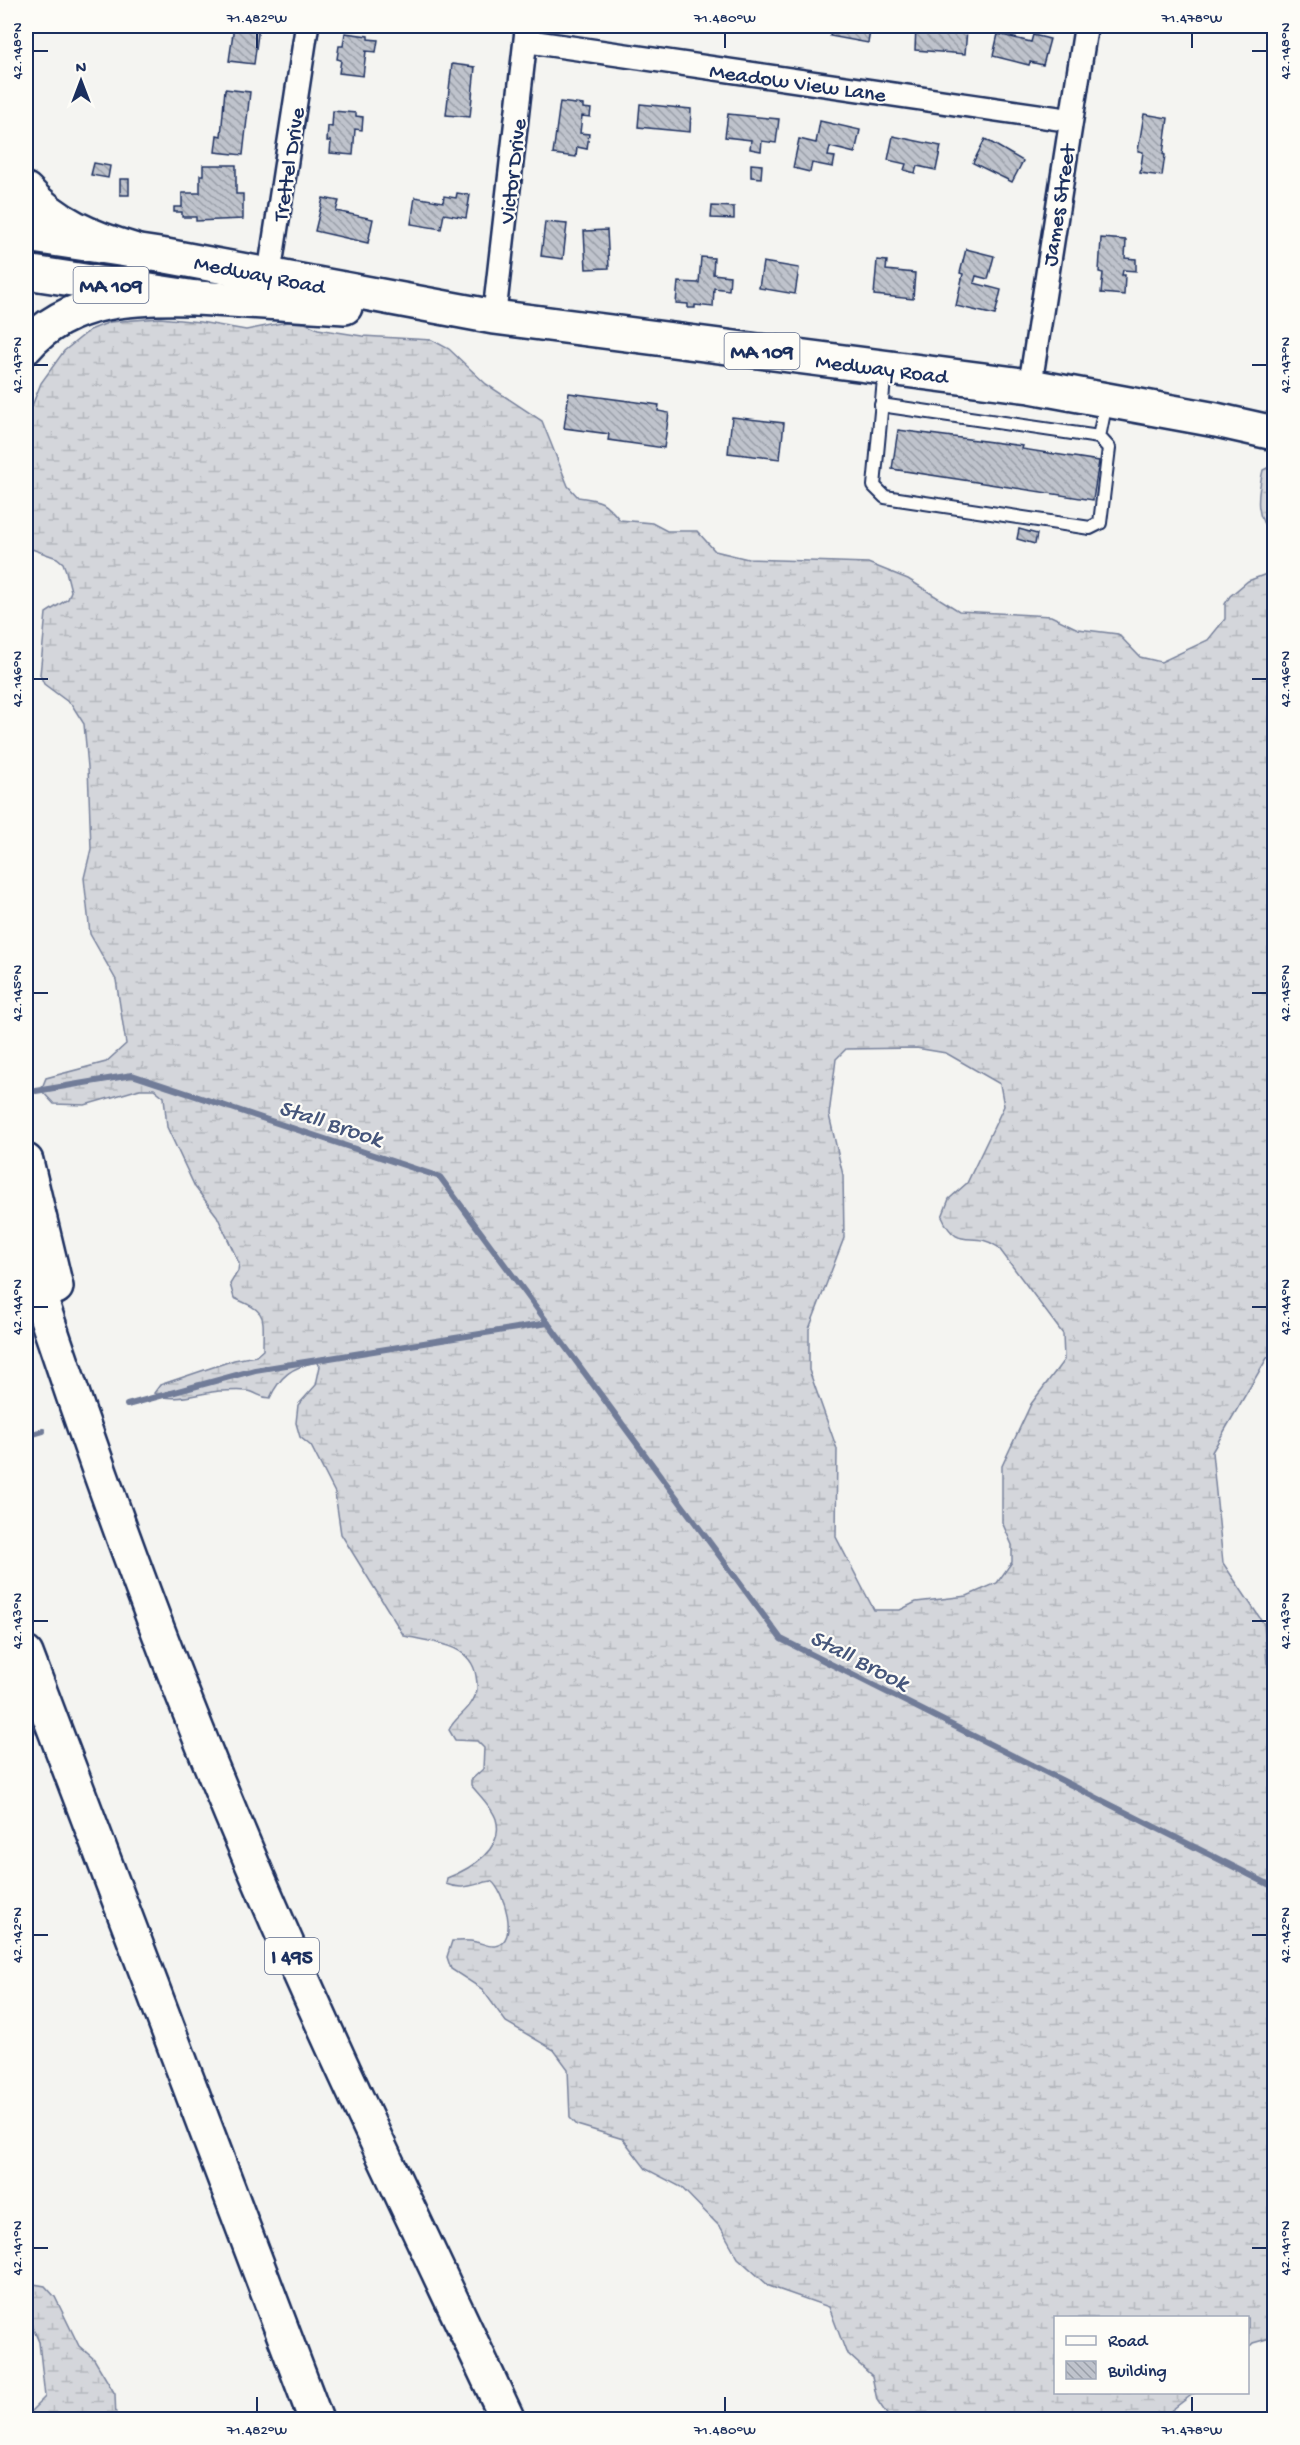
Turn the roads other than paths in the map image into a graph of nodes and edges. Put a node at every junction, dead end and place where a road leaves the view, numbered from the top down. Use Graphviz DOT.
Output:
graph roads {
  1 [pos="308,26"];
  2 [pos="1086,26"];
  3 [pos="526,33"];
  4 [pos="1069,120"];
  5 [pos="26,190"];
  6 [pos="26,235"];
  7 [pos="133,250"];
  8 [pos="26,273"];
  9 [pos="267,289"];
  10 [pos="196,298"];
  11 [pos="494,317"];
  12 [pos="26,347"];
  13 [pos="885,368"];
  14 [pos="1030,386"];
  15 [pos="1117,402"];
  16 [pos="881,405"];
  17 [pos="1275,433"];
  18 [pos="1099,437"];
  19 [pos="26,1161"];
  20 [pos="26,1255"];
  21 [pos="102,1482"];
  22 [pos="26,1654"];
  23 [pos="316,2420"];
  24 [pos="508,2420"];
  1 -- 9 [label="street, Trettel Drive"];
  2 -- 4 [label="street, James Street"];
  3 -- 4 [label="street, Meadow View Lane"];
  3 -- 11 [label="street, Victor Drive"];
  4 -- 14 [label="street, James Street"];
  5 -- 7 [label="main road"];
  6 -- 7 [label="main road, Medway Road / MA 109"];
  7 -- 9 [label="main road, Medway Road / MA 109"];
  8 -- 10 [label="main road, Medway Road / MA 109"];
  9 -- 10 [label="main road, Medway Road / MA 109"];
  9 -- 11 [label="main road, Medway Road / MA 109"];
  10 -- 12 [label="main road"];
  11 -- 13 [label="main road, Medway Road / MA 109"];
  13 -- 14 [label="main road, Medway Road / MA 109"];
  13 -- 16 [label="lane"];
  14 -- 15 [label="main road, Medway Road / MA 109"];
  15 -- 17 [label="main road, MA 109"];
  15 -- 18 [label="lane"];
  16 -- 18 [label="lane"];
  16 -- 18 [label="lane"];
  19 -- 21 [label="main road"];
  20 -- 21 [label="main road, I 495"];
  21 -- 24 [label="main road, I 495"];
  22 -- 23 [label="main road"];
}
